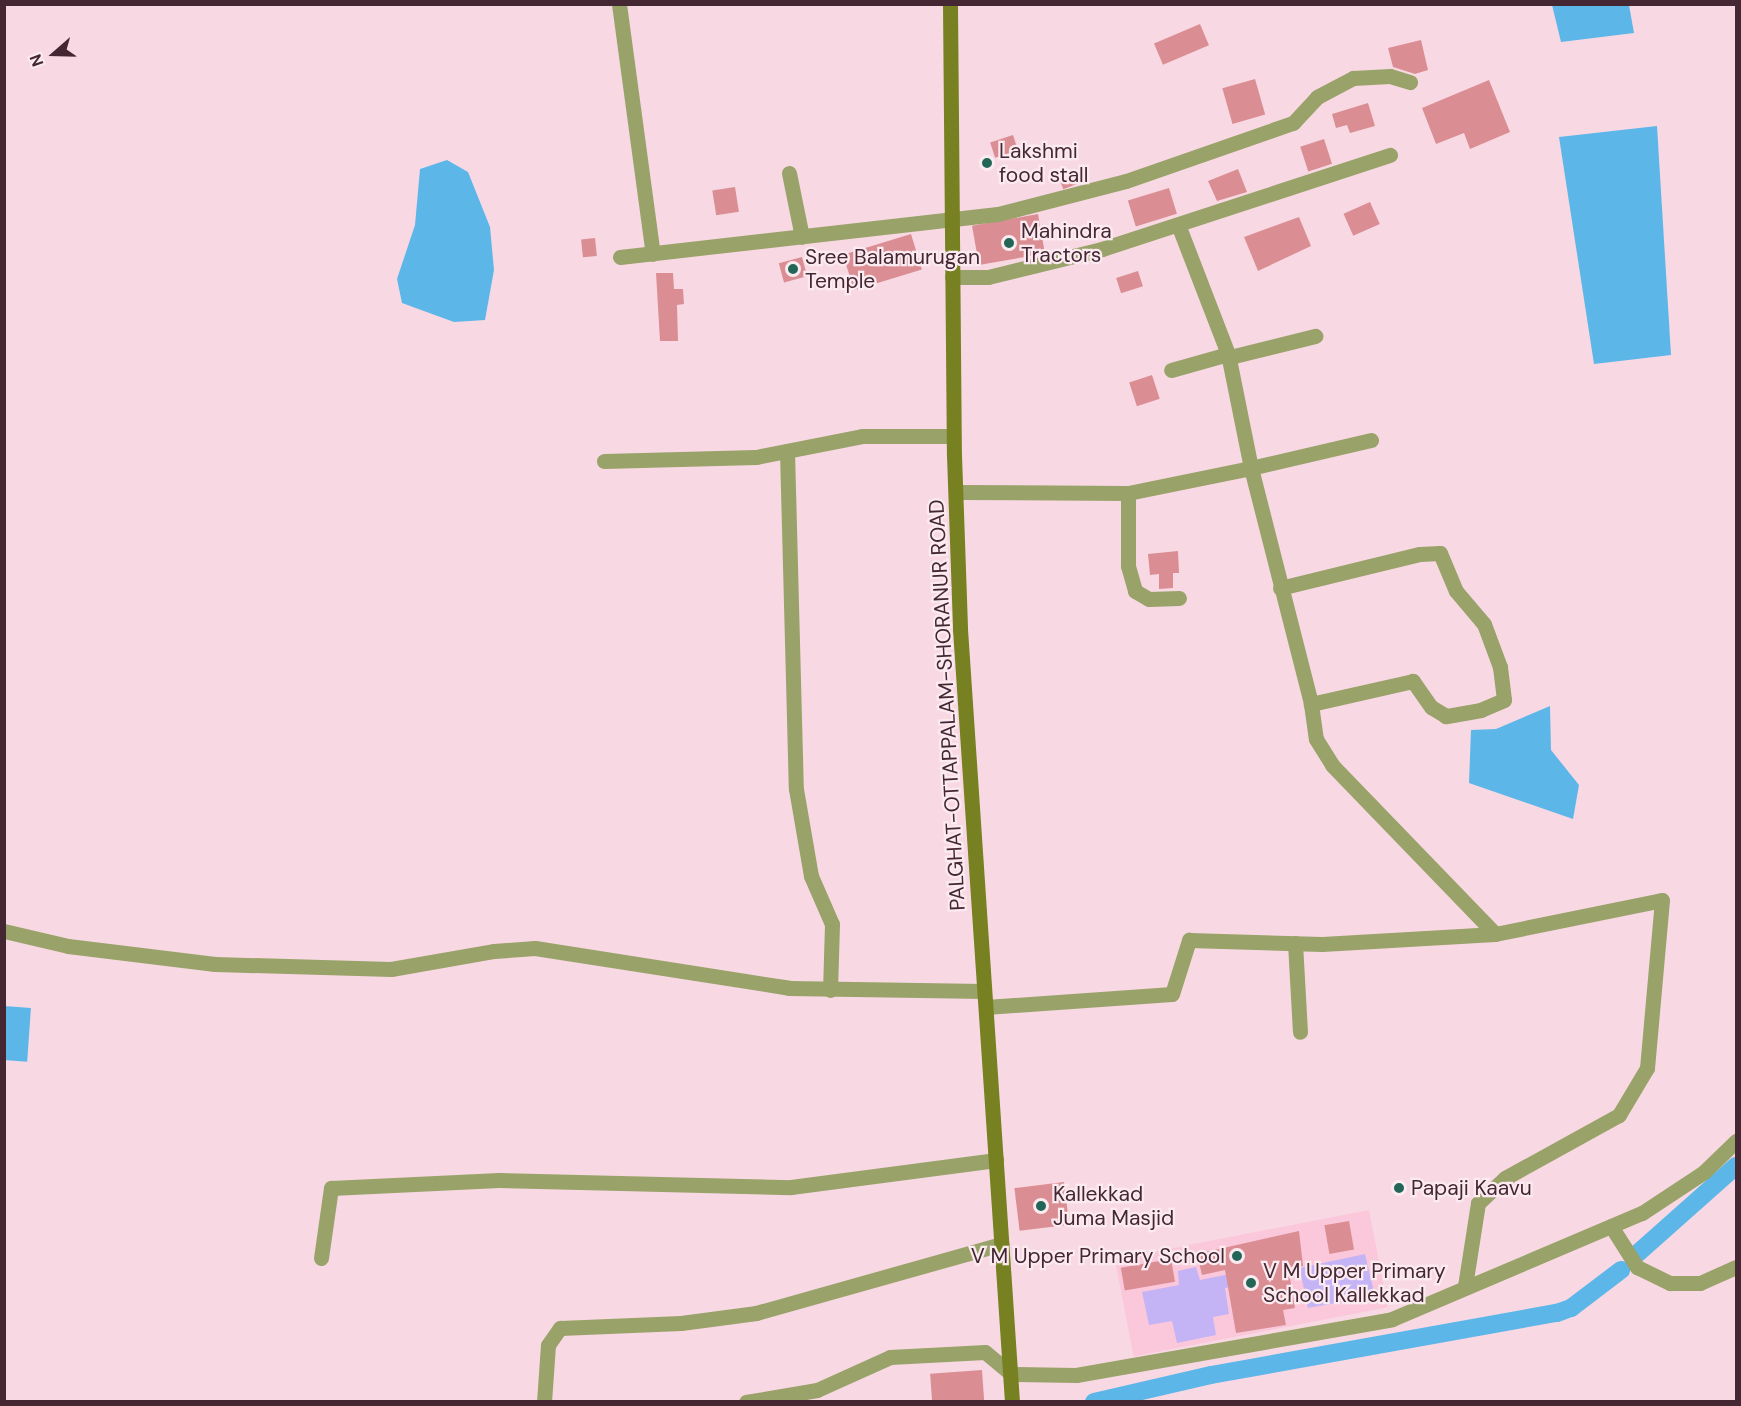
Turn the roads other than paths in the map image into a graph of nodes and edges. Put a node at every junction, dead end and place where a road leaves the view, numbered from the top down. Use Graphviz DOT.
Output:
graph roads {
  1 [pos="619,4"];
  2 [pos="950,4"];
  3 [pos="1410,82"];
  4 [pos="1390,155"];
  5 [pos="789,173"];
  6 [pos="952,222"];
  7 [pos="1179,227"];
  8 [pos="802,237"];
  9 [pos="653,254"];
  10 [pos="620,257"];
  11 [pos="952,277"];
  12 [pos="1314,336"];
  13 [pos="1229,356"];
  14 [pos="1172,370"];
  15 [pos="953,436"];
  16 [pos="1371,440"];
  17 [pos="787,451"];
  18 [pos="604,461"];
  19 [pos="1251,468"];
  20 [pos="956,492"];
  21 [pos="1128,493"];
  22 [pos="1280,588"];
  23 [pos="1179,598"];
  24 [pos="1311,704"];
  25 [pos="4,931"];
  26 [pos="1495,934"];
  27 [pos="1295,943"];
  28 [pos="830,990"];
  29 [pos="984,991"];
  30 [pos="986,1007"];
  31 [pos="1300,1032"];
  32 [pos="1737,1141"];
  33 [pos="996,1160"];
  34 [pos="1611,1226"];
  35 [pos="1002,1244"];
  36 [pos="321,1258"];
  37 [pos="1737,1267"];
  38 [pos="1465,1286"];
  39 [pos="1011,1374"];
  40 [pos="544,1401"];
  41 [pos="746,1401"];
  42 [pos="1012,1401"];
  1 -- 9 [label="street"];
  2 -- 6 [label="main road, PALGHAT-OTTAPPALAM-SHORANUR ROAD"];
  3 -- 6 [label="street"];
  4 -- 7 [label="street"];
  5 -- 8 [label="street"];
  6 -- 8 [label="street"];
  6 -- 11 [label="main road, PALGHAT-OTTAPPALAM-SHORANUR ROAD"];
  7 -- 11 [label="street"];
  7 -- 13 [label="street"];
  8 -- 9 [label="street"];
  9 -- 10 [label="street"];
  11 -- 15 [label="main road, PALGHAT-OTTAPPALAM-SHORANUR ROAD"];
  12 -- 13 [label="street"];
  13 -- 14 [label="street"];
  13 -- 19 [label="street"];
  15 -- 17 [label="street"];
  15 -- 20 [label="main road, PALGHAT-OTTAPPALAM-SHORANUR ROAD"];
  16 -- 19 [label="street"];
  17 -- 18 [label="street"];
  17 -- 28 [label="street"];
  19 -- 21 [label="street"];
  19 -- 22 [label="street"];
  20 -- 21 [label="street"];
  20 -- 29 [label="main road, PALGHAT-OTTAPPALAM-SHORANUR ROAD"];
  21 -- 23 [label="street"];
  22 -- 24 [label="street"];
  22 -- 24 [label="street"];
  24 -- 26 [label="street"];
  25 -- 28 [label="street"];
  26 -- 27 [label="street"];
  26 -- 38 [label="street"];
  27 -- 30 [label="street"];
  27 -- 31 [label="street"];
  28 -- 29 [label="street"];
  29 -- 30 [label="main road, PALGHAT-OTTAPPALAM-SHORANUR ROAD"];
  30 -- 33 [label="main road, PALGHAT-OTTAPPALAM-SHORANUR ROAD"];
  32 -- 34 [label="street"];
  33 -- 35 [label="main road, PALGHAT-OTTAPPALAM-SHORANUR ROAD"];
  33 -- 36 [label="street"];
  34 -- 37 [label="street"];
  34 -- 38 [label="street"];
  35 -- 39 [label="main road, PALGHAT-OTTAPPALAM-SHORANUR ROAD"];
  35 -- 40 [label="street"];
  38 -- 39 [label="street"];
  39 -- 41 [label="street"];
  39 -- 42 [label="main road, PALGHAT-OTTAPPALAM-SHORANUR ROAD"];
}
